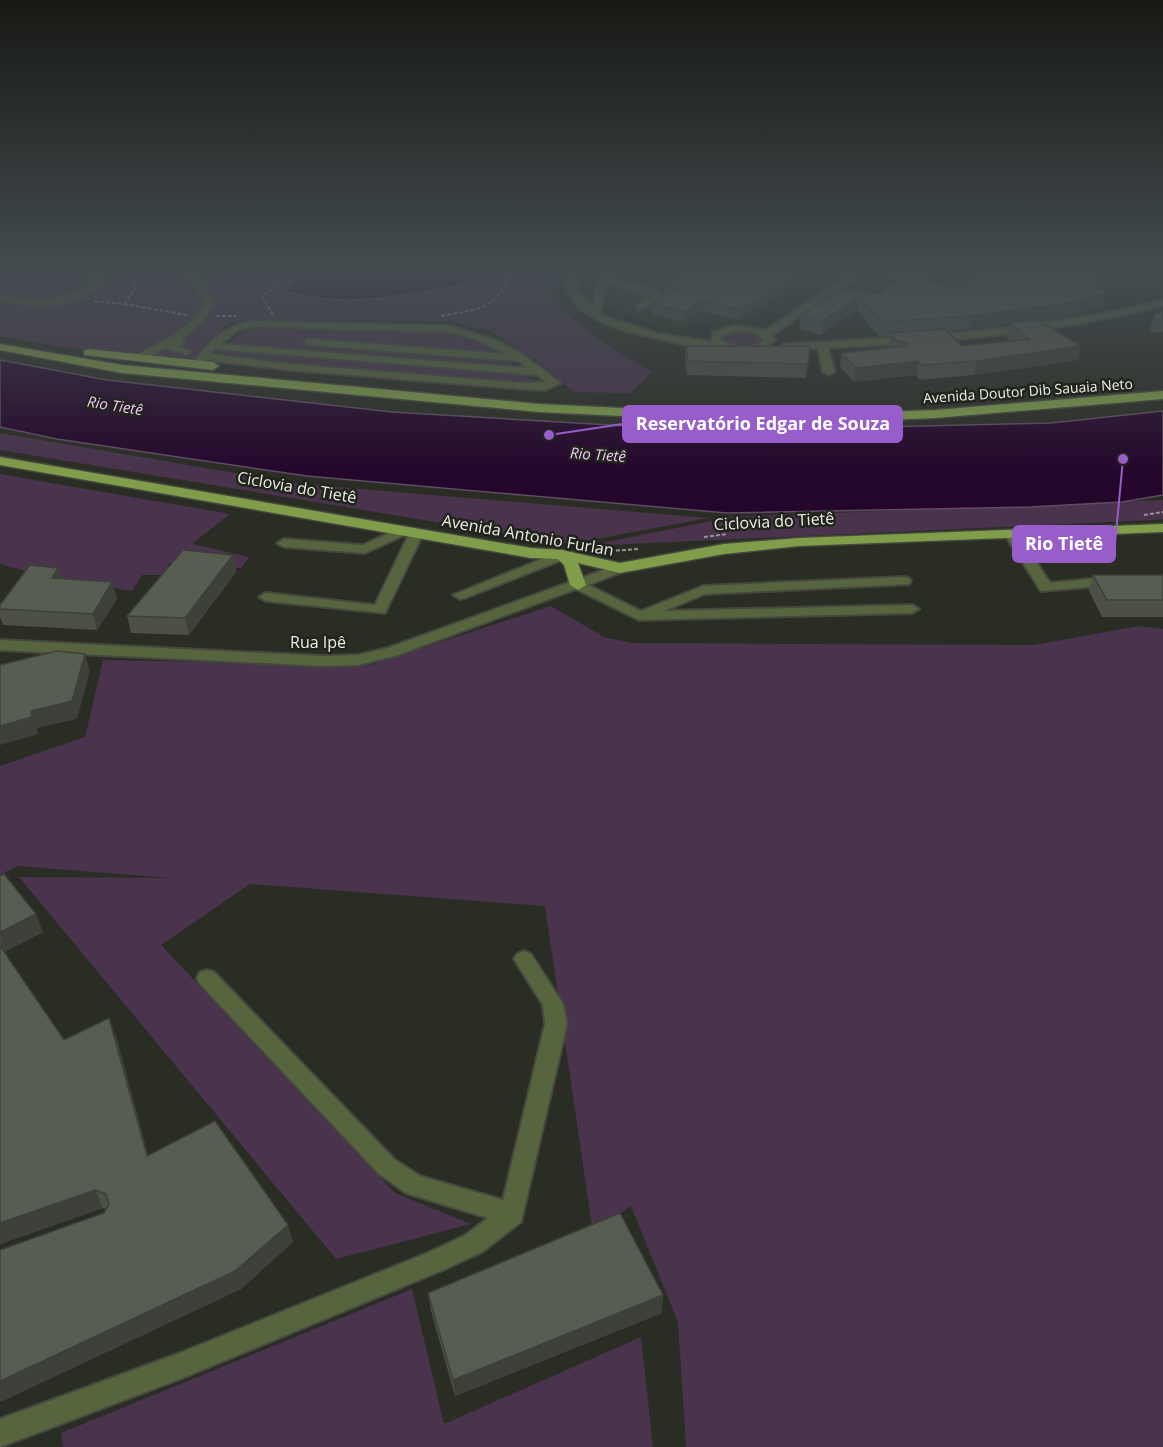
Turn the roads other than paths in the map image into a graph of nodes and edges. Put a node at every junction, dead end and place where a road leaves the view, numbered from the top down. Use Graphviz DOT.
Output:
graph roads {
  1 [pos="174,339"];
  2 [pos="186,339"];
  3 [pos="218,339"];
  4 [pos="260,339"];
  5 [pos="394,339"];
  6 [pos="668,339"];
  7 [pos="673,339"];
  8 [pos="716,339"];
  9 [pos="768,339"];
  10 [pos="783,339"];
  11 [pos="947,339"];
  12 [pos="284,340"];
  13 [pos="0,341"];
  14 [pos="820,345"];
  15 [pos="724,346"];
  16 [pos="0,347"];
  17 [pos="757,349"];
  18 [pos="267,350"];
  19 [pos="186,352"];
  20 [pos="139,357"];
  21 [pos="203,358"];
  22 [pos="520,358"];
  23 [pos="122,369"];
  24 [pos="541,372"];
  25 [pos="829,372"];
  26 [pos="184,375"];
  27 [pos="1163,389"];
  28 [pos="1163,395"];
  29 [pos="0,461"];
  30 [pos="1163,528"];
  31 [pos="409,533"];
  32 [pos="1012,535"];
  33 [pos="284,543"];
  34 [pos="531,553"];
  35 [pos="562,555"];
  36 [pos="674,557"];
  37 [pos="620,568"];
  38 [pos="1124,580"];
  39 [pos="904,581"];
  40 [pos="578,585"];
  41 [pos="460,595"];
  42 [pos="266,597"];
  43 [pos="912,609"];
  44 [pos="639,616"];
  45 [pos="0,645"];
  46 [pos="524,959"];
  47 [pos="207,978"];
  48 [pos="512,1214"];
  49 [pos="0,1433"];
  1 -- 20 [label="street"];
  2 -- 19 [label="street"];
  3 -- 21 [label="street"];
  4 -- 12 [label="street"];
  5 -- 22 [label="street"];
  6 -- 7 [label="street"];
  6 -- 15 [label="street"];
  8 -- 15 [label="street"];
  9 -- 17 [label="street"];
  10 -- 14 [label="street"];
  11 -- 14 [label="street"];
  12 -- 18 [label="street"];
  12 -- 22 [label="street"];
  13 -- 20 [label="main road, Avenida Doutor Dib Sauaia Neto"];
  14 -- 17 [label="street"];
  14 -- 25 [label="street"];
  15 -- 17 [label="street"];
  16 -- 23 [label="main road, Avenida Doutor Dib Sauaia Neto"];
  18 -- 21 [label="street"];
  18 -- 24 [label="street"];
  20 -- 21 [label="main road, Avenida Doutor Dib Sauaia Neto"];
  20 -- 23 [label="main road"];
  21 -- 24 [label="street"];
  21 -- 26 [label="main road"];
  21 -- 27 [label="main road, Avenida Doutor Dib Sauaia Neto"];
  22 -- 24 [label="street"];
  23 -- 26 [label="main road, Avenida Doutor Dib Sauaia Neto"];
  26 -- 28 [label="main road, Avenida Doutor Dib Sauaia Neto"];
  29 -- 31 [label="main road, Avenida Antonio Furlan"];
  30 -- 32 [label="main road, Avenida Antonio Furlan"];
  31 -- 33 [label="street"];
  31 -- 34 [label="main road, Avenida Antonio Furlan"];
  31 -- 42 [label="street"];
  32 -- 36 [label="main road, Avenida Antonio Furlan"];
  32 -- 38 [label="street"];
  34 -- 35 [label="main road, Avenida Antonio Furlan"];
  34 -- 36 [label="main road"];
  35 -- 37 [label="main road, Avenida Antonio Furlan"];
  35 -- 40 [label="main road"];
  35 -- 41 [label="street"];
  36 -- 37 [label="main road, Avenida Antonio Furlan"];
  37 -- 40 [label="street, Rua Ipê"];
  39 -- 44 [label="street"];
  40 -- 44 [label="street"];
  40 -- 45 [label="street, Rua Ipê"];
  43 -- 44 [label="street"];
  46 -- 48 [label="street"];
  47 -- 48 [label="street"];
  48 -- 49 [label="street"];
}
